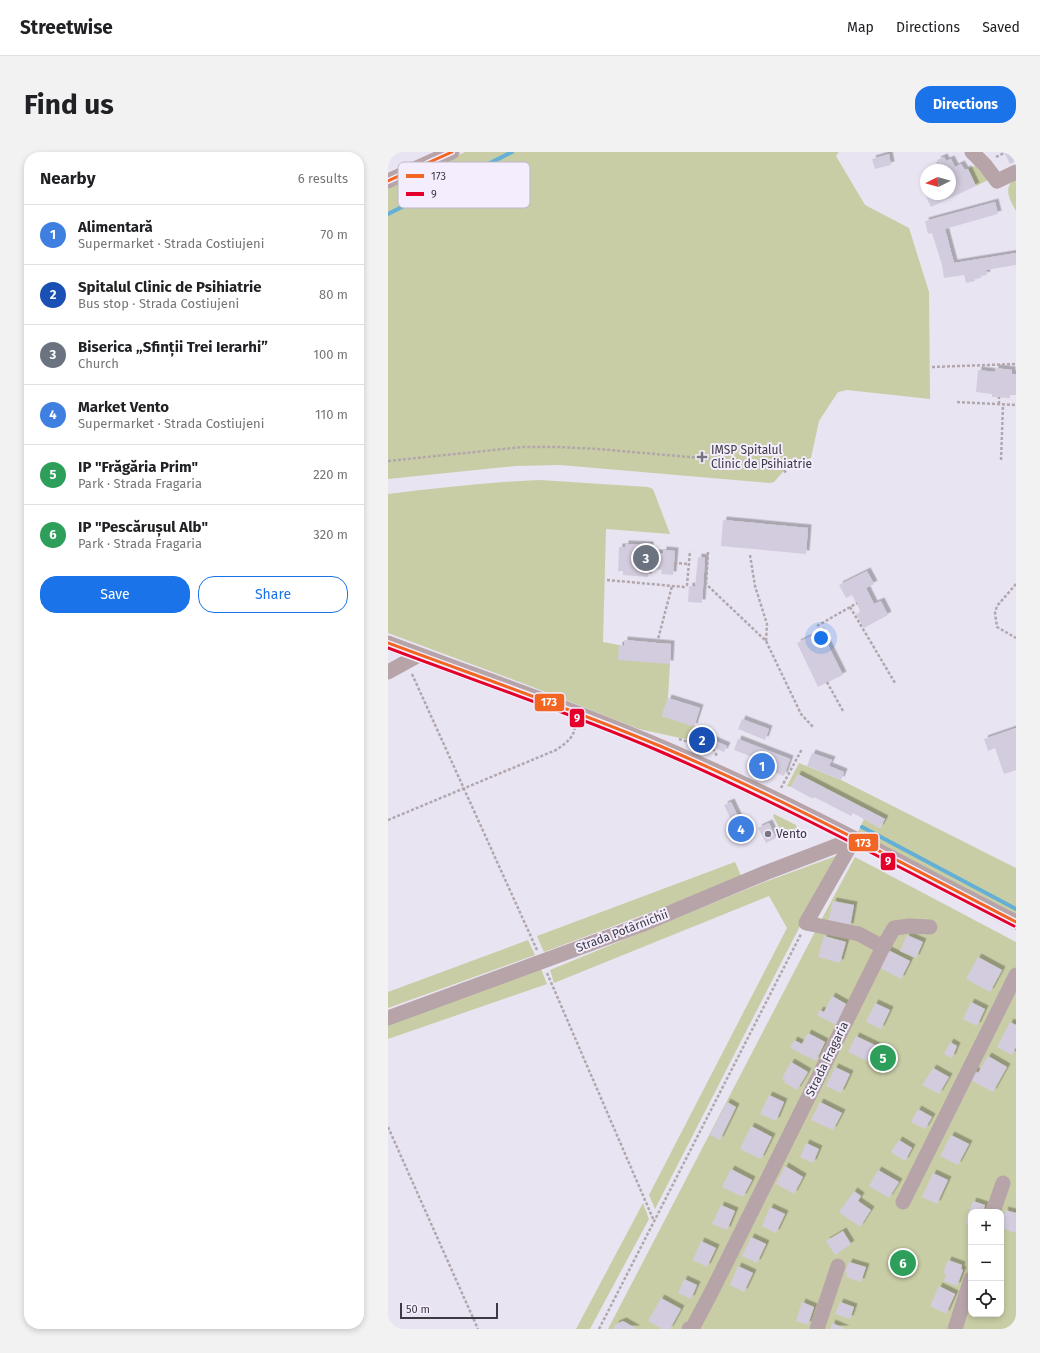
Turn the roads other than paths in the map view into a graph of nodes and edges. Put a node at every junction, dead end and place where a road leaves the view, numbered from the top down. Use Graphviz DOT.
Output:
graph roads {
  1 [pos="452,152"];
  2 [pos="972,152"];
  3 [pos="430,162"];
  4 [pos="1016,172"];
  5 [pos="398,176"];
  6 [pos="388,181"];
  7 [pos="388,643"];
  8 [pos="413,658"];
  9 [pos="388,672"];
  10 [pos="854,839"];
  11 [pos="1016,922"];
  12 [pos="930,927"];
  13 [pos="883,946"];
  14 [pos="1016,975"];
  15 [pos="388,1018"];
  16 [pos="1003,1183"];
  17 [pos="903,1202"];
  18 [pos="994,1209"];
  19 [pos="838,1266"];
  20 [pos="970,1281"];
  21 [pos="689,1329"];
  22 [pos="817,1329"];
  23 [pos="954,1329"];
  1 -- 3 [label="street"];
  2 -- 4 [label="street"];
  5 -- 6 [label="street"];
  7 -- 8 [label="street"];
  8 -- 9 [label="street"];
  8 -- 10 [label="street"];
  10 -- 11 [label="street"];
  10 -- 13 [label="street"];
  10 -- 15 [label="street, Strada Potârnichii"];
  12 -- 13 [label="street, Strada Fragaria"];
  13 -- 21 [label="street, Strada Fragaria"];
  14 -- 17 [label="street"];
  16 -- 18 [label="street"];
  19 -- 22 [label="street"];
  20 -- 23 [label="street"];
}
